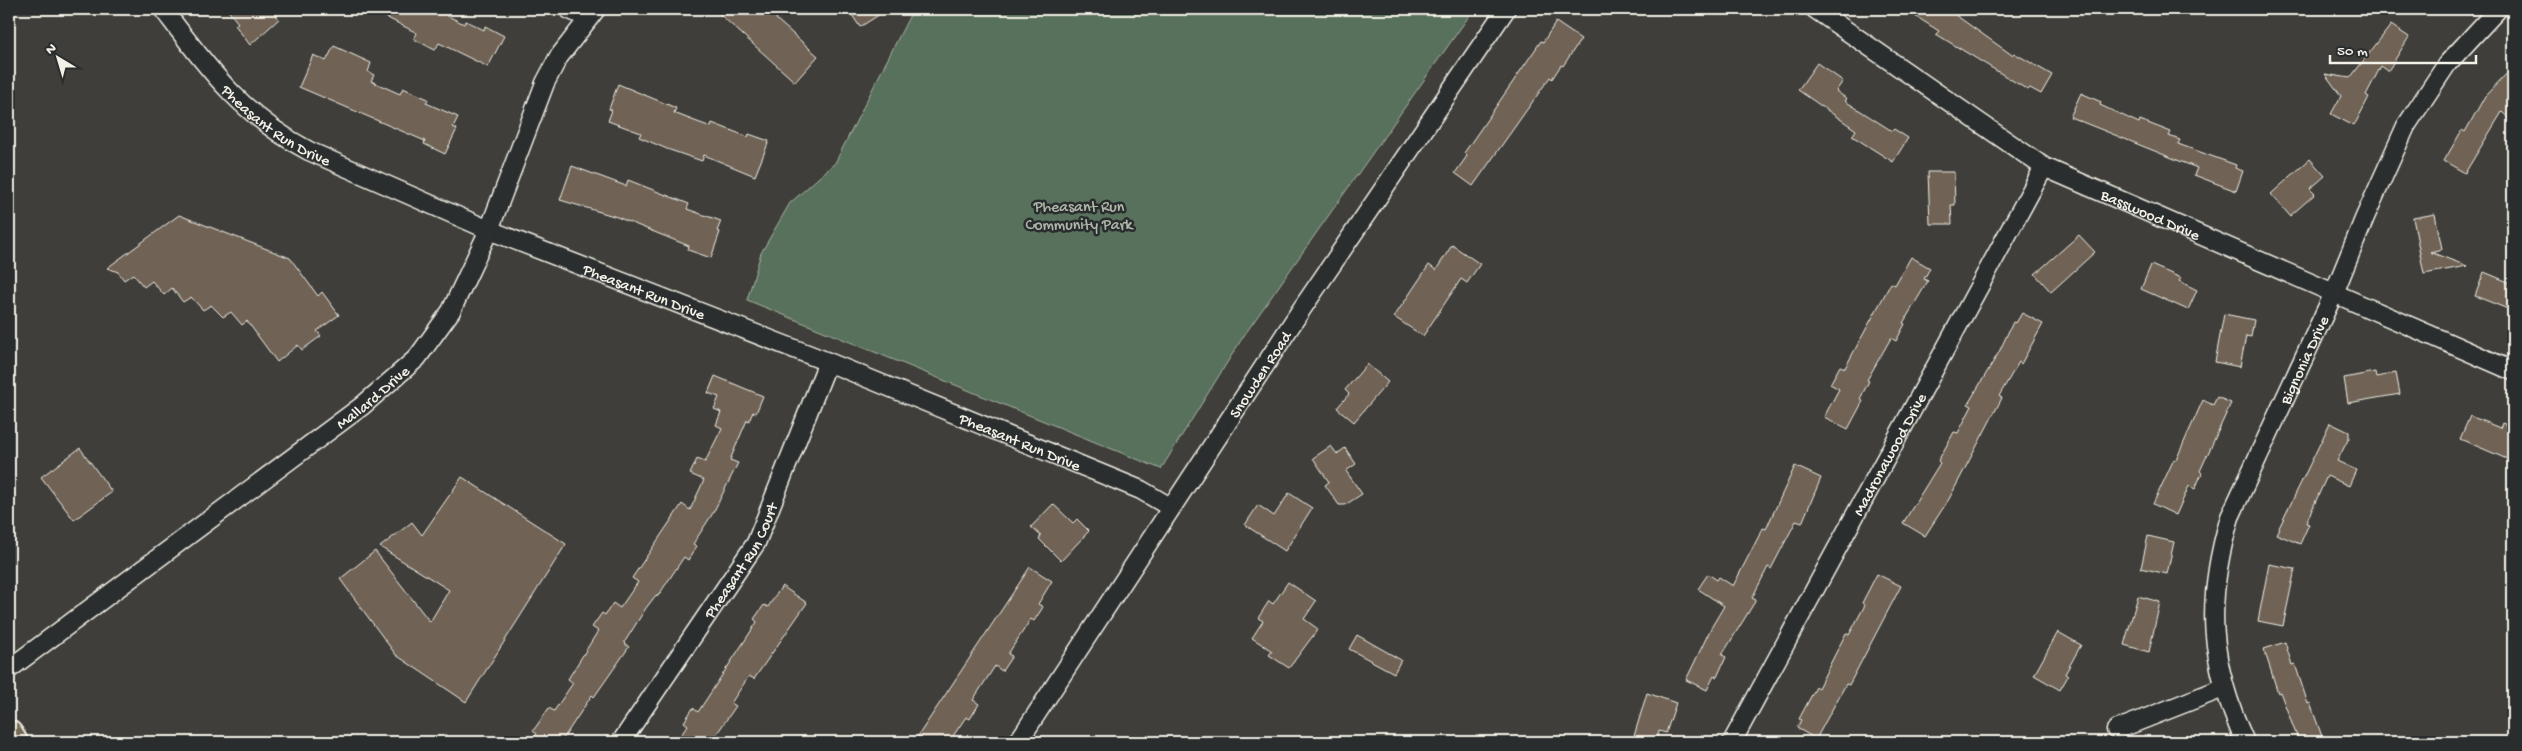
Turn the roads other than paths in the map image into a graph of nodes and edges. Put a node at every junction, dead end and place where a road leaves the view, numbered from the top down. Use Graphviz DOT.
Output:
graph roads {
  1 [pos="163,9"];
  2 [pos="568,9"];
  3 [pos="1506,9"];
  4 [pos="1815,9"];
  5 [pos="2498,9"];
  6 [pos="592,14"];
  7 [pos="2044,167"];
  8 [pos="488,230"];
  9 [pos="2334,293"];
  10 [pos="828,362"];
  11 [pos="2513,371"];
  12 [pos="1170,507"];
  13 [pos="9,669"];
  14 [pos="2223,688"];
  15 [pos="2116,730"];
  16 [pos="9,734"];
  17 [pos="14,742"];
  18 [pos="621,742"];
  19 [pos="1018,742"];
  20 [pos="1732,742"];
  21 [pos="2245,742"];
  1 -- 8 [label="street, Pheasant Run Drive"];
  2 -- 6 [label="street"];
  3 -- 12 [label="street, Snowden Road"];
  4 -- 7 [label="street, Basswood Drive"];
  5 -- 9 [label="street, Bignonia Drive"];
  6 -- 8 [label="street, Mallard Drive"];
  7 -- 9 [label="street, Basswood Drive"];
  7 -- 20 [label="street, Madronawood Drive"];
  8 -- 10 [label="street, Pheasant Run Drive"];
  8 -- 13 [label="street, Mallard Drive"];
  9 -- 11 [label="street, Basswood Drive"];
  9 -- 14 [label="street, Bignonia Drive"];
  10 -- 12 [label="street, Pheasant Run Drive"];
  10 -- 18 [label="street, Pheasant Run Court"];
  12 -- 19 [label="street, Snowden Road"];
  14 -- 15 [label="street"];
  14 -- 21 [label="street, Bignonia Drive"];
  16 -- 17 [label="main road"];
}
